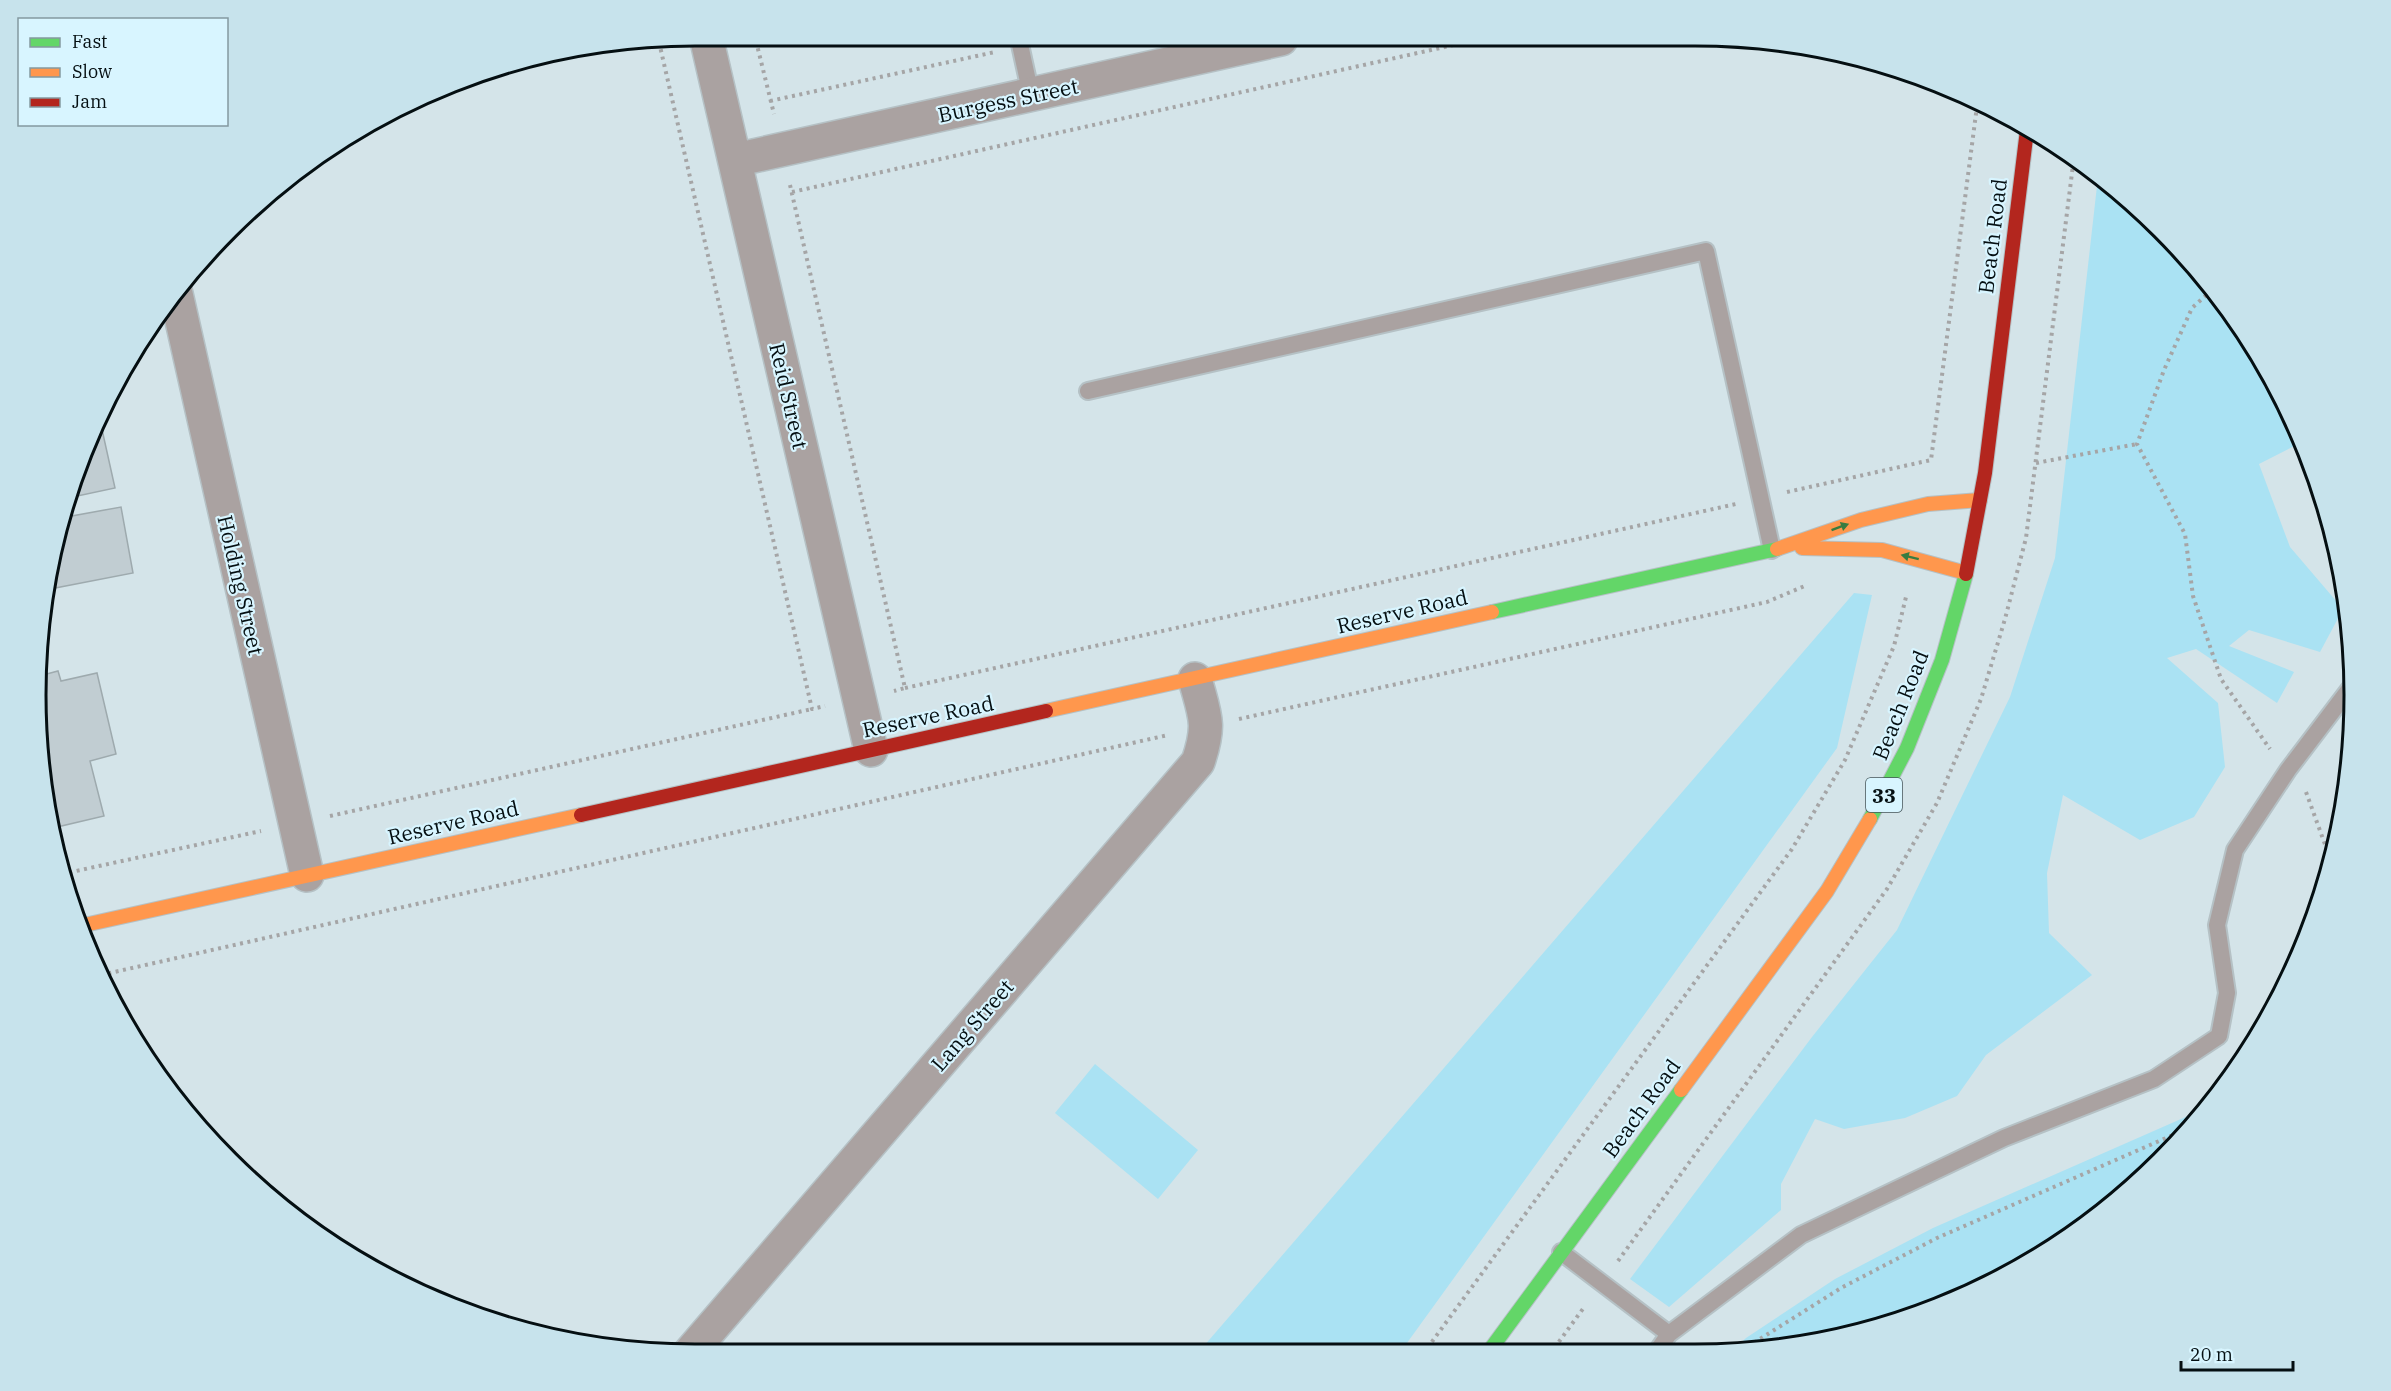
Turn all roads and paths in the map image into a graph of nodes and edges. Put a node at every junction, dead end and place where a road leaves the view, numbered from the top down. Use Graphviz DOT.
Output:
graph roads {
  1 [pos="708,46"];
  2 [pos="1007,46"];
  3 [pos="1021,46"];
  4 [pos="1250,46"];
  5 [pos="1449,46"];
  6 [pos="1031,95"];
  7 [pos="770,101"];
  8 [pos="1976,110"];
  9 [pos="2025,136"];
  10 [pos="735,160"];
  11 [pos="792,192"];
  12 [pos="2206,295"];
  13 [pos="178,304"];
  14 [pos="1088,391"];
  15 [pos="2137,444"];
  16 [pos="1931,460"];
  17 [pos="2036,463"];
  18 [pos="1761,498"];
  19 [pos="1980,501"];
  20 [pos="1928,504"];
  21 [pos="1778,549"];
  22 [pos="1916,558"];
  23 [pos="1966,573"];
  24 [pos="1818,580"];
  25 [pos="1899,591"];
  26 [pos="1906,597"];
  27 [pos="1195,679"];
  28 [pos="904,688"];
  29 [pos="2344,696"];
  30 [pos="812,709"];
  31 [pos="1207,726"];
  32 [pos="871,750"];
  33 [pos="2288,770"];
  34 [pos="295,824"];
  35 [pos="2326,847"];
  36 [pos="72,872"];
  37 [pos="307,876"];
  38 [pos="89,924"];
  39 [pos="109,973"];
  40 [pos="2171,1136"];
  41 [pos="1561,1252"];
  42 [pos="1669,1334"];
  43 [pos="1756,1341"];
  44 [pos="698,1344"];
  45 [pos="1430,1344"];
  46 [pos="1494,1344"];
  47 [pos="1662,1344"];
  1 -- 10 [label="street, Reid Street"];
  2 -- 7 [label="path"];
  3 -- 6 [label="lane"];
  4 -- 6 [label="street, Burgess Street"];
  5 -- 11 [label="path"];
  6 -- 10 [label="street, Burgess Street"];
  8 -- 16 [label="path"];
  9 -- 19 [label="street, Beach Road / 33"];
  10 -- 32 [label="street, Reid Street"];
  12 -- 15 [label="path"];
  13 -- 34 [label="street, Holding Street"];
  14 -- 18 [label="lane"];
  15 -- 17 [label="path"];
  15 -- 33 [label="path"];
  16 -- 18 [label="path"];
  16 -- 20 [label="path"];
  18 -- 21 [label="lane"];
  18 -- 28 [label="path"];
  19 -- 20 [label="street, Reserve Road"];
  19 -- 23 [label="street, Beach Road / 33"];
  21 -- 20 [label="street, Reserve Road, one-way"];
  22 -- 21 [label="street, Reserve Road, one-way"];
  21 -- 27 [label="street, Reserve Road"];
  22 -- 23 [label="street, Reserve Road"];
  22 -- 26 [label="path"];
  23 -- 41 [label="street, Beach Road / 33"];
  24 -- 31 [label="path"];
  25 -- 26 [label="path"];
  26 -- 45 [label="path"];
  27 -- 31 [label="street, Lang Street"];
  27 -- 32 [label="street, Reserve Road"];
  29 -- 33 [label="lane"];
  30 -- 34 [label="path"];
  31 -- 39 [label="path"];
  31 -- 44 [label="street, Lang Street"];
  32 -- 37 [label="street, Reserve Road"];
  33 -- 35 [label="path"];
  33 -- 42 [label="lane"];
  34 -- 36 [label="path"];
  34 -- 37 [label="street, Holding Street"];
  37 -- 38 [label="street, Reserve Road"];
  40 -- 43 [label="path"];
  41 -- 42 [label="lane"];
  41 -- 46 [label="street, Beach Road / 33"];
  42 -- 47 [label="lane"];
}
